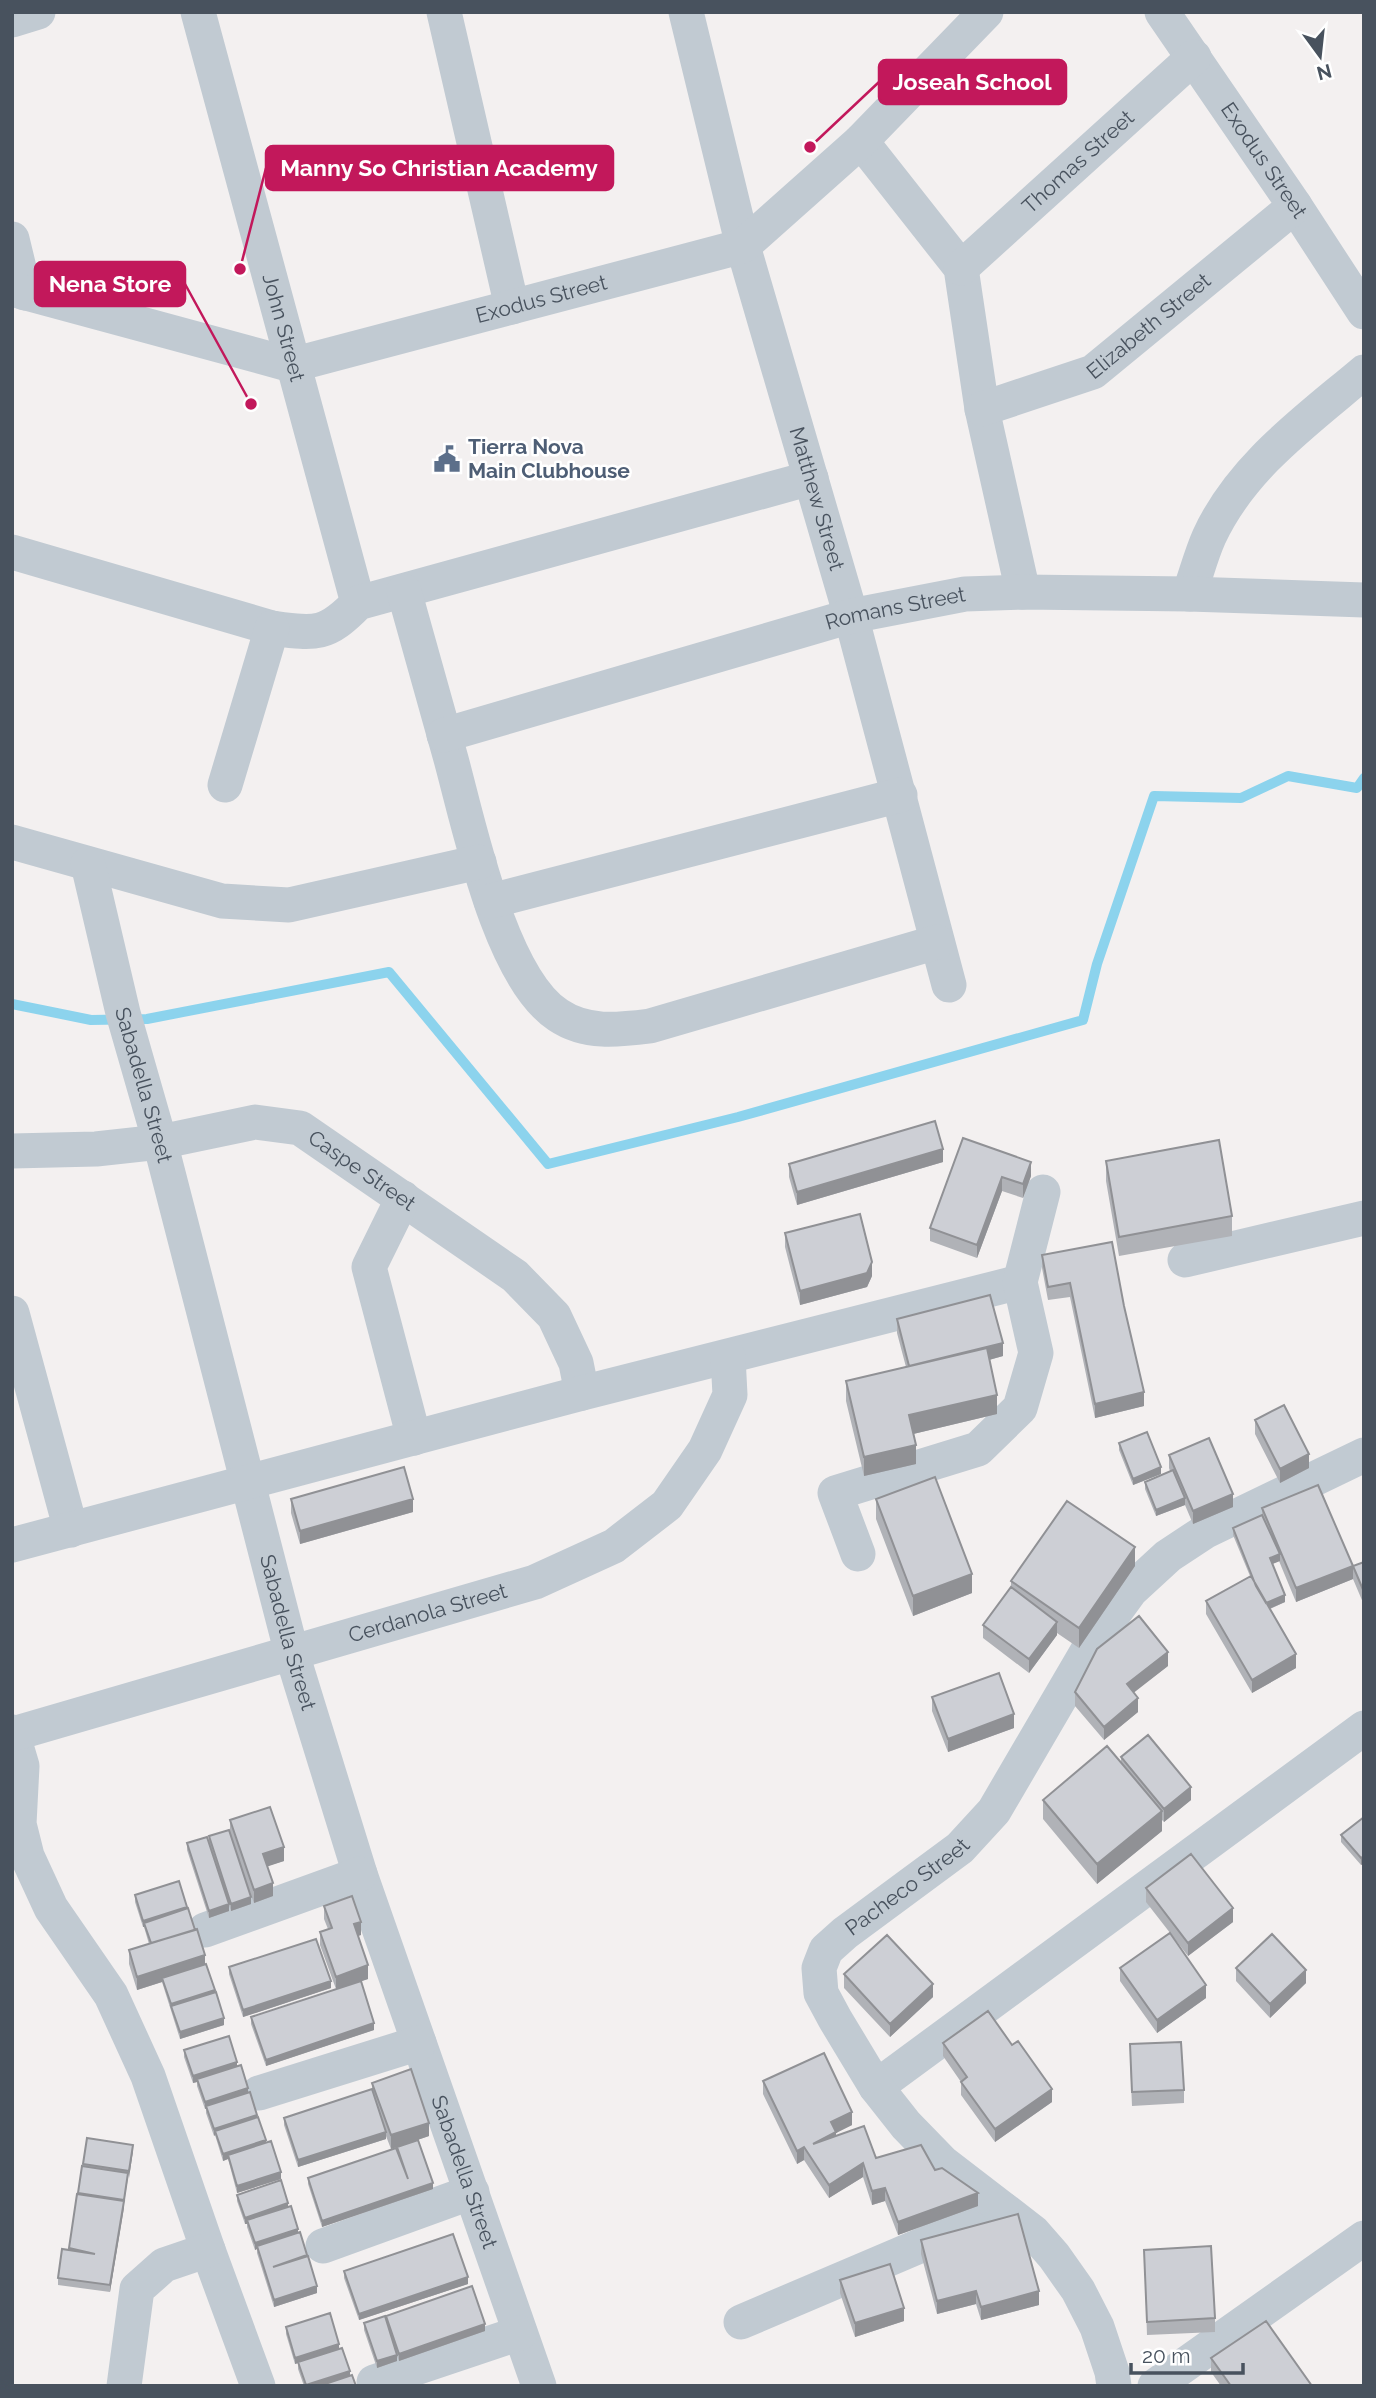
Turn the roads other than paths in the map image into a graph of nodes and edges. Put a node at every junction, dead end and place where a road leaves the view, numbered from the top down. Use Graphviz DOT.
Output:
graph roads {
  1 [pos="38,12"];
  2 [pos="198,12"];
  3 [pos="444,12"];
  4 [pos="686,12"];
  5 [pos="986,12"];
  6 [pos="1162,12"];
  7 [pos="12,20"];
  8 [pos="1194,57"];
  9 [pos="861,141"];
  10 [pos="1295,206"];
  11 [pos="12,239"];
  12 [pos="743,246"];
  13 [pos="961,268"];
  14 [pos="19,291"];
  15 [pos="512,307"];
  16 [pos="1364,312"];
  17 [pos="292,365"];
  18 [pos="1364,372"];
  19 [pos="982,409"];
  20 [pos="811,478"];
  21 [pos="12,552"];
  22 [pos="404,591"];
  23 [pos="1023,592"];
  24 [pos="1189,594"];
  25 [pos="1364,600"];
  26 [pos="358,603"];
  27 [pos="851,616"];
  28 [pos="272,628"];
  29 [pos="444,735"];
  30 [pos="225,785"];
  31 [pos="900,795"];
  32 [pos="12,842"];
  33 [pos="479,862"];
  34 [pos="88,864"];
  35 [pos="491,901"];
  36 [pos="937,942"];
  37 [pos="949,985"];
  38 [pos="160,1142"];
  39 [pos="12,1151"];
  40 [pos="1043,1192"];
  41 [pos="403,1198"];
  42 [pos="1364,1218"];
  43 [pos="1185,1261"];
  44 [pos="1020,1282"];
  45 [pos="12,1313"];
  46 [pos="729,1357"];
  47 [pos="582,1393"];
  48 [pos="414,1438"];
  49 [pos="1364,1455"];
  50 [pos="249,1483"];
  51 [pos="71,1530"];
  52 [pos="12,1545"];
  53 [pos="858,1553"];
  54 [pos="292,1654"];
  55 [pos="1364,1728"];
  56 [pos="13,1733"];
  57 [pos="360,1874"];
  58 [pos="205,1930"];
  59 [pos="419,2043"];
  60 [pos="876,2087"];
  61 [pos="259,2093"];
  62 [pos="472,2192"];
  63 [pos="1004,2210"];
  64 [pos="1364,2238"];
  65 [pos="323,2246"];
  66 [pos="208,2250"];
  67 [pos="741,2322"];
  68 [pos="520,2333"];
  69 [pos="374,2382"];
  70 [pos="124,2386"];
  71 [pos="258,2386"];
  72 [pos="539,2386"];
  73 [pos="1114,2386"];
  74 [pos="1155,2386"];
  1 -- 7 [label="street"];
  2 -- 17 [label="street, John Street"];
  3 -- 15 [label="street"];
  4 -- 12 [label="street, Matthew Street"];
  5 -- 9 [label="street, Exodus Street"];
  6 -- 8 [label="street, Exodus Street"];
  8 -- 10 [label="street, Exodus Street"];
  8 -- 13 [label="street, Thomas Street"];
  9 -- 12 [label="street, Exodus Street"];
  9 -- 13 [label="street"];
  10 -- 16 [label="street, Exodus Street"];
  10 -- 19 [label="street, Elizabeth Street"];
  11 -- 14 [label="street"];
  12 -- 15 [label="street, Exodus Street"];
  12 -- 20 [label="street, Matthew Street"];
  13 -- 19 [label="street"];
  14 -- 17 [label="street, Exodus Street"];
  15 -- 17 [label="street, Exodus Street"];
  17 -- 26 [label="street, John Street"];
  18 -- 24 [label="street"];
  19 -- 23 [label="street"];
  20 -- 22 [label="street"];
  20 -- 27 [label="street, Matthew Street"];
  21 -- 28 [label="street"];
  22 -- 26 [label="street"];
  22 -- 29 [label="street"];
  23 -- 24 [label="street, Romans Street"];
  23 -- 27 [label="street, Romans Street"];
  24 -- 25 [label="street, Romans Street"];
  26 -- 28 [label="street"];
  27 -- 29 [label="street, Romans Street"];
  27 -- 31 [label="street, Matthew Street"];
  28 -- 30 [label="street"];
  29 -- 33 [label="street"];
  31 -- 35 [label="street"];
  31 -- 36 [label="street, Matthew Street"];
  32 -- 34 [label="street"];
  33 -- 34 [label="street"];
  33 -- 35 [label="street"];
  34 -- 38 [label="street, Sabadella Street"];
  35 -- 36 [label="street"];
  36 -- 37 [label="street, Matthew Street"];
  38 -- 39 [label="street, Caspe Street"];
  38 -- 41 [label="street, Caspe Street"];
  38 -- 50 [label="street, Sabadella Street"];
  40 -- 44 [label="street"];
  41 -- 47 [label="street, Caspe Street"];
  41 -- 48 [label="street"];
  42 -- 43 [label="street"];
  44 -- 46 [label="street"];
  44 -- 53 [label="street"];
  45 -- 51 [label="street"];
  46 -- 47 [label="street"];
  46 -- 54 [label="street, Cerdanola Street"];
  47 -- 48 [label="street"];
  48 -- 50 [label="street"];
  49 -- 60 [label="street, Pacheco Street"];
  50 -- 51 [label="street"];
  50 -- 54 [label="street, Sabadella Street"];
  51 -- 52 [label="street"];
  54 -- 56 [label="street, Cerdanola Street"];
  54 -- 57 [label="street, Sabadella Street"];
  55 -- 60 [label="street"];
  56 -- 66 [label="street"];
  57 -- 58 [label="street"];
  57 -- 59 [label="street, Sabadella Street"];
  59 -- 61 [label="street"];
  59 -- 62 [label="street, Sabadella Street"];
  60 -- 63 [label="street, Pacheco Street"];
  62 -- 65 [label="street"];
  62 -- 68 [label="street, Sabadella Street"];
  63 -- 67 [label="street"];
  63 -- 73 [label="street, Pacheco Street"];
  64 -- 74 [label="street"];
  66 -- 70 [label="street"];
  66 -- 71 [label="street"];
  68 -- 69 [label="street"];
  68 -- 72 [label="street, Sabadella Street"];
}
